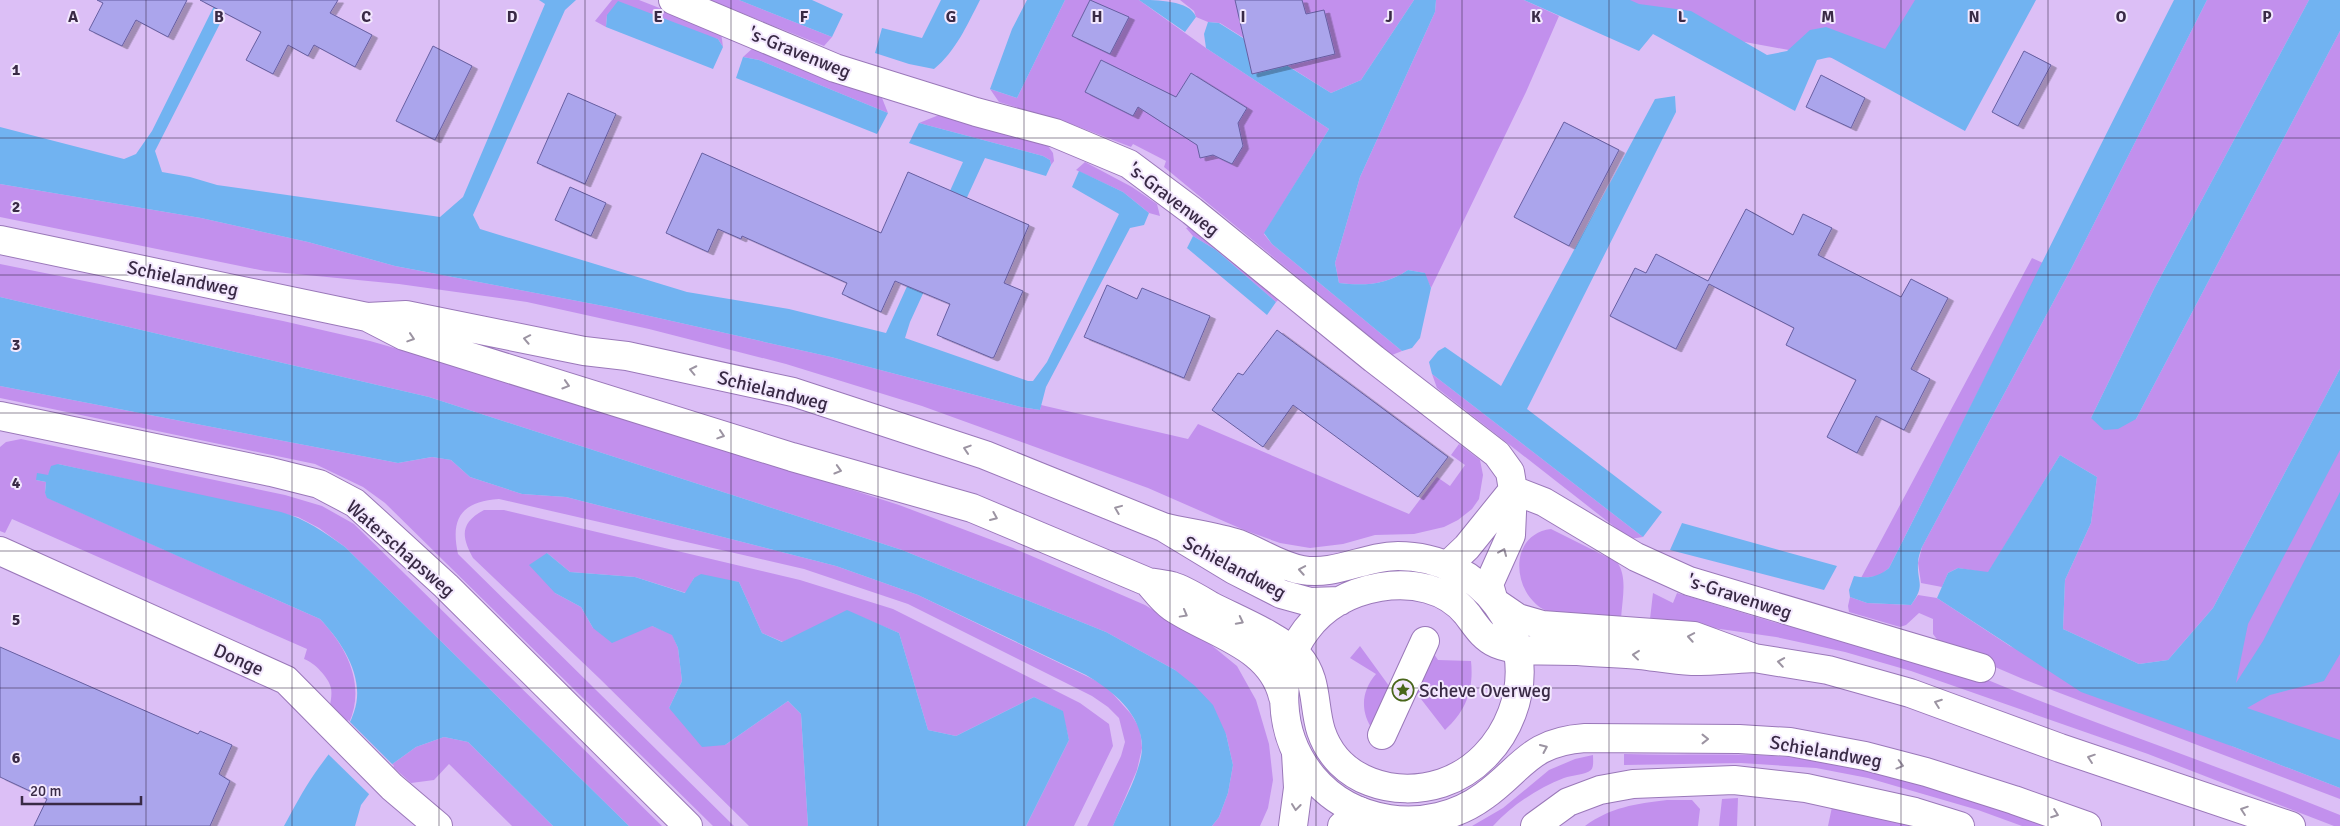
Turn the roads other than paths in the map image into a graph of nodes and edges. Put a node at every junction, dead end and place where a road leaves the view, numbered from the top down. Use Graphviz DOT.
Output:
graph roads {
  1 [pos="673,0"];
  2 [pos="0,240"];
  3 [pos="367,317"];
  4 [pos="0,416"];
  5 [pos="1512,490"];
  6 [pos="1163,527"];
  7 [pos="0,551"];
  8 [pos="1447,566"];
  9 [pos="1148,582"];
  10 [pos="1406,585"];
  11 [pos="1340,601"];
  12 [pos="1496,602"];
  13 [pos="1425,641"];
  14 [pos="1517,648"];
  15 [pos="1294,652"];
  16 [pos="1754,658"];
  17 [pos="1981,668"];
  18 [pos="1283,697"];
  19 [pos="1382,735"];
  20 [pos="1296,753"];
  21 [pos="1404,789"];
  22 [pos="1350,818"];
  23 [pos="438,826"];
  24 [pos="688,826"];
  25 [pos="1293,826"];
  26 [pos="1535,826"];
  27 [pos="1960,826"];
  28 [pos="2087,826"];
  29 [pos="2290,826"];
  1 -- 5 [label="main road, 's-Gravenweg"];
  2 -- 3 [label="main road, Schielandweg"];
  6 -- 3 [label="main road, Schielandweg, one-way"];
  3 -- 9 [label="main road, Schielandweg, one-way"];
  4 -- 24 [label="main road, Waterschapsweg"];
  5 -- 8 [label="main road"];
  12 -- 5 [label="main road, 's-Gravenweg, one-way"];
  5 -- 17 [label="main road, 's-Gravenweg"];
  8 -- 6 [label="main road, Schielandweg, one-way"];
  6 -- 11 [label="main road, Schielandweg"];
  7 -- 23 [label="main road, Donge"];
  8 -- 10 [label="main road"];
  8 -- 12 [label="main road, Schielandweg"];
  9 -- 15 [label="main road, Schielandweg, one-way"];
  9 -- 18 [label="main road, Schielandweg, one-way"];
  10 -- 11 [label="main road"];
  10 -- 14 [label="main road"];
  11 -- 15 [label="main road"];
  12 -- 14 [label="main road"];
  16 -- 12 [label="main road, one-way"];
  13 -- 19 [label="main road"];
  16 -- 14 [label="main road, one-way"];
  14 -- 21 [label="main road"];
  15 -- 18 [label="main road"];
  15 -- 21 [label="main road"];
  29 -- 16 [label="main road, one-way"];
  18 -- 20 [label="main road"];
  20 -- 22 [label="main road, Schielandweg"];
  20 -- 25 [label="main road, one-way"];
  21 -- 22 [label="main road"];
  22 -- 28 [label="main road, Schielandweg, one-way"];
  26 -- 27 [label="main road"];
}
